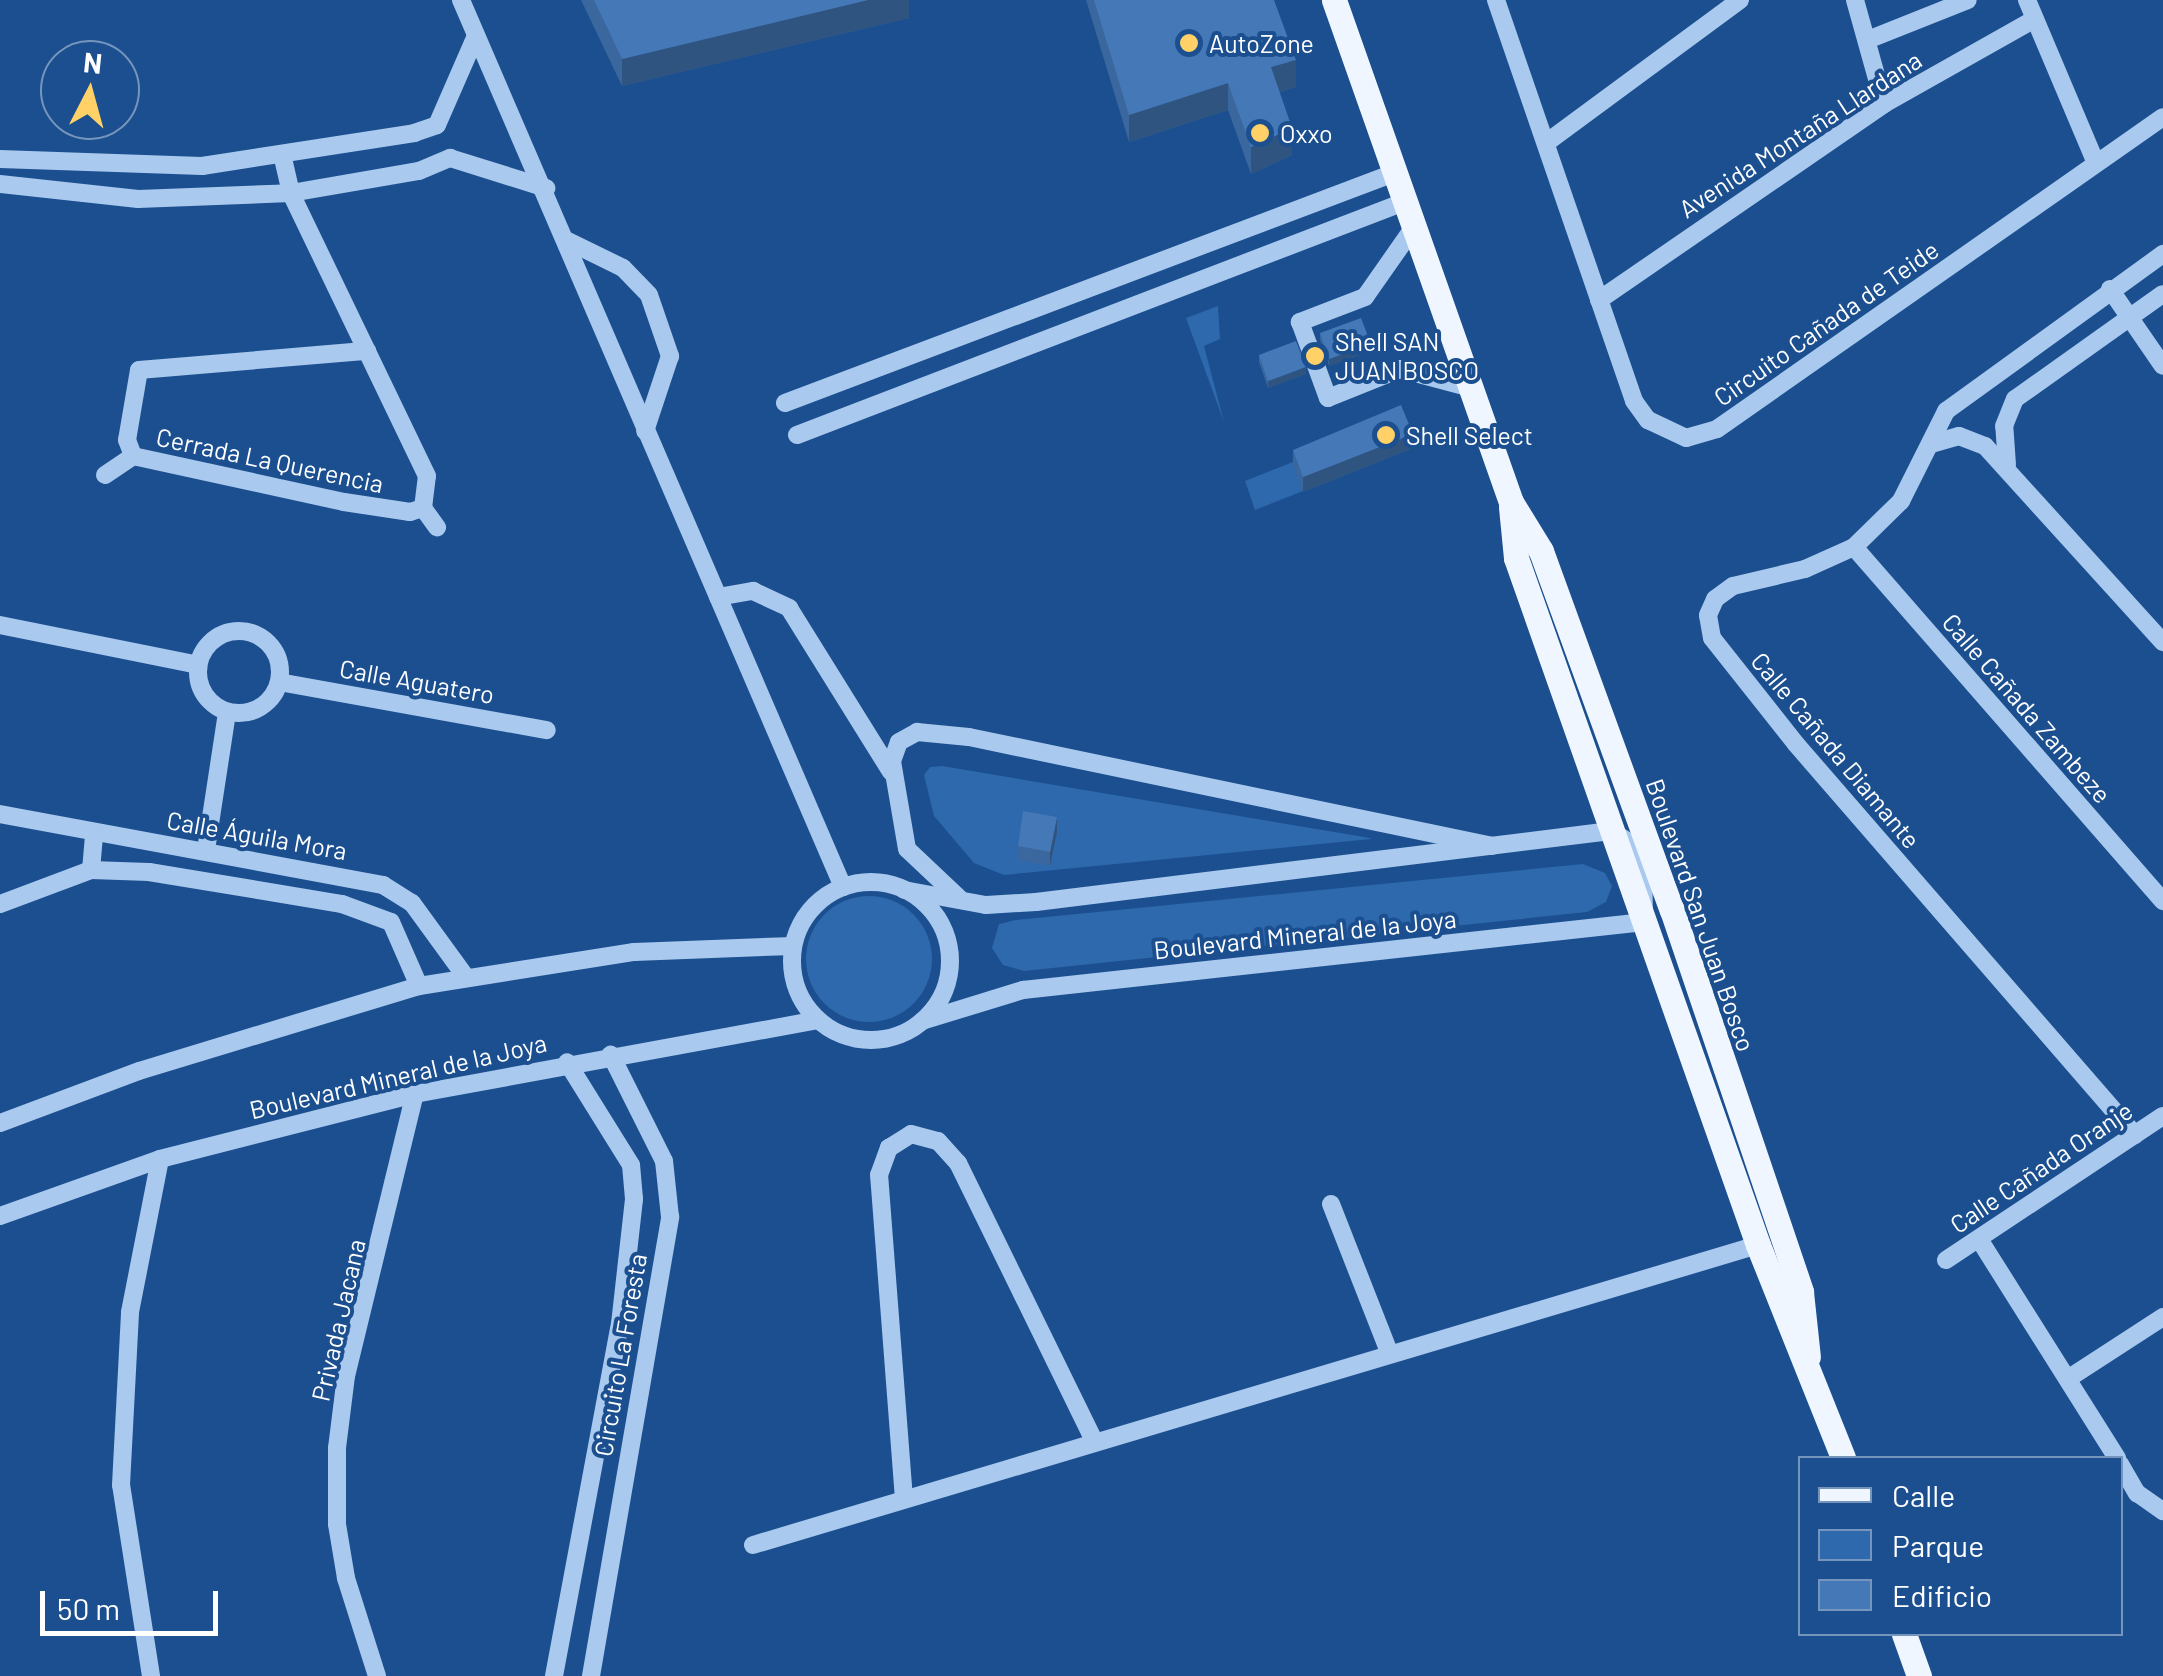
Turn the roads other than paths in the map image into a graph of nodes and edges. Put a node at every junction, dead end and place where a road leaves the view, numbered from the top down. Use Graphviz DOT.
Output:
graph roads {
  1 [pos="461,0"];
  2 [pos="1334,0"];
  3 [pos="1496,0"];
  4 [pos="1740,0"];
  5 [pos="1854,0"];
  6 [pos="1968,0"];
  7 [pos="2027,0"];
  8 [pos="2035,19"];
  9 [pos="475,38"];
  10 [pos="1870,39"];
  11 [pos="1884,104"];
  12 [pos="2163,117"];
  13 [pos="437,125"];
  14 [pos="1546,142"];
  15 [pos="283,157"];
  16 [pos="450,158"];
  17 [pos="0,159"];
  18 [pos="2096,163"];
  19 [pos="1394,173"];
  20 [pos="0,184"];
  21 [pos="546,188"];
  22 [pos="291,193"];
  23 [pos="1404,202"];
  24 [pos="1414,227"];
  25 [pos="568,241"];
  26 [pos="2163,254"];
  27 [pos="2110,289"];
  28 [pos="2163,294"];
  29 [pos="1599,300"];
  30 [pos="2129,317"];
  31 [pos="367,351"];
  32 [pos="2163,366"];
  33 [pos="1471,388"];
  34 [pos="785,403"];
  35 [pos="644,430"];
  36 [pos="798,435"];
  37 [pos="1930,444"];
  38 [pos="133,456"];
  39 [pos="2007,464"];
  40 [pos="105,475"];
  41 [pos="1511,502"];
  42 [pos="423,508"];
  43 [pos="437,528"];
  44 [pos="1854,547"];
  45 [pos="718,597"];
  46 [pos="0,625"];
  47 [pos="2163,642"];
  48 [pos="198,666"];
  49 [pos="279,682"];
  50 [pos="228,712"];
  51 [pos="547,730"];
  52 [pos="892,773"];
  53 [pos="0,814"];
  54 [pos="1639,825"];
  55 [pos="1611,831"];
  56 [pos="94,832"];
  57 [pos="206,850"];
  58 [pos="1502,850"];
  59 [pos="1645,868"];
  60 [pos="92,870"];
  61 [pos="843,887"];
  62 [pos="904,890"];
  63 [pos="963,900"];
  64 [pos="2163,901"];
  65 [pos="0,904"];
  66 [pos="1672,910"];
  67 [pos="1644,922"];
  68 [pos="792,946"];
  69 [pos="465,976"];
  70 [pos="419,986"];
  71 [pos="818,1020"];
  72 [pos="922,1021"];
  73 [pos="611,1054"];
  74 [pos="567,1062"];
  75 [pos="415,1094"];
  76 [pos="2163,1116"];
  77 [pos="0,1123"];
  78 [pos="2135,1135"];
  79 [pos="160,1159"];
  80 [pos="1331,1204"];
  81 [pos="0,1216"];
  82 [pos="1979,1239"];
  83 [pos="1758,1244"];
  84 [pos="1946,1260"];
  85 [pos="2163,1317"];
  86 [pos="620,1324"];
  87 [pos="647,1335"];
  88 [pos="1389,1352"];
  89 [pos="1808,1357"];
  90 [pos="2070,1378"];
  91 [pos="1094,1441"];
  92 [pos="1842,1456"];
  93 [pos="2116,1456"];
  94 [pos="2123,1468"];
  95 [pos="904,1499"];
  96 [pos="2163,1511"];
  97 [pos="753,1544"];
  98 [pos="565,1602"];
  99 [pos="601,1609"];
  100 [pos="1905,1636"];
  101 [pos="151,1676"];
  102 [pos="377,1676"];
  103 [pos="554,1676"];
  104 [pos="591,1676"];
  105 [pos="1918,1676"];
  1 -- 9 [label="street"];
  2 -- 19 [label="main road, Boulevard San Juan Bosco"];
  3 -- 14 [label="street, Circuito Cañada de Teide"];
  4 -- 14 [label="street"];
  5 -- 10 [label="street"];
  6 -- 10 [label="street"];
  7 -- 8 [label="street"];
  8 -- 11 [label="street, Avenida Montaña Llardana"];
  8 -- 18 [label="street"];
  9 -- 13 [label="street"];
  9 -- 21 [label="street"];
  10 -- 11 [label="street"];
  11 -- 29 [label="street, Avenida Montaña Llardana"];
  12 -- 18 [label="street, Circuito Cañada de Teide"];
  13 -- 15 [label="street"];
  13 -- 16 [label="street"];
  14 -- 29 [label="street, Circuito Cañada de Teide"];
  15 -- 17 [label="street"];
  15 -- 22 [label="street, Cerrada La Querencia"];
  16 -- 21 [label="street"];
  16 -- 22 [label="street"];
  18 -- 29 [label="street, Circuito Cañada de Teide"];
  19 -- 23 [label="main road, Boulevard San Juan Bosco"];
  19 -- 34 [label="street"];
  20 -- 22 [label="street"];
  21 -- 25 [label="street"];
  22 -- 31 [label="street, Cerrada La Querencia"];
  23 -- 24 [label="main road, Boulevard San Juan Bosco"];
  23 -- 36 [label="street"];
  24 -- 33 [label="main road, Boulevard San Juan Bosco"];
  24 -- 33 [label="street"];
  25 -- 35 [label="street"];
  25 -- 35 [label="street"];
  26 -- 27 [label="street, Calle Cañada Diamante"];
  27 -- 30 [label="street"];
  27 -- 37 [label="street, Calle Cañada Diamante"];
  28 -- 30 [label="street"];
  30 -- 32 [label="street"];
  30 -- 39 [label="street"];
  31 -- 38 [label="street, Cerrada La Querencia"];
  31 -- 42 [label="street, Cerrada La Querencia"];
  33 -- 41 [label="main road, Boulevard San Juan Bosco"];
  35 -- 45 [label="street"];
  37 -- 39 [label="street"];
  37 -- 44 [label="street, Calle Cañada Diamante"];
  38 -- 40 [label="street"];
  38 -- 42 [label="street, Cerrada La Querencia"];
  39 -- 47 [label="street"];
  41 -- 54 [label="main road, Boulevard San Juan Bosco"];
  41 -- 55 [label="main road, Boulevard San Juan Bosco"];
  42 -- 43 [label="street"];
  44 -- 64 [label="street, Calle Cañada Zambeze"];
  44 -- 78 [label="street, Calle Cañada Diamante"];
  45 -- 52 [label="street"];
  45 -- 61 [label="street"];
  46 -- 48 [label="street"];
  48 -- 49 [label="street"];
  48 -- 50 [label="street"];
  49 -- 50 [label="street"];
  49 -- 51 [label="street, Calle Aguatero"];
  50 -- 57 [label="street"];
  52 -- 58 [label="street"];
  52 -- 63 [label="street"];
  53 -- 56 [label="street, Calle Águila Mora"];
  54 -- 59 [label="street"];
  54 -- 66 [label="main road, Boulevard San Juan Bosco"];
  55 -- 58 [label="street"];
  55 -- 59 [label="street"];
  55 -- 67 [label="main road, Boulevard San Juan Bosco"];
  56 -- 57 [label="street, Calle Águila Mora"];
  56 -- 60 [label="street"];
  57 -- 69 [label="street, Calle Águila Mora"];
  58 -- 63 [label="street"];
  59 -- 66 [label="street"];
  59 -- 67 [label="street"];
  60 -- 65 [label="street"];
  60 -- 70 [label="street"];
  61 -- 62 [label="street"];
  61 -- 68 [label="street"];
  62 -- 63 [label="street"];
  62 -- 72 [label="street"];
  66 -- 89 [label="main road, Boulevard San Juan Bosco"];
  67 -- 72 [label="street, Boulevard Mineral de la Joya"];
  67 -- 83 [label="main road, Boulevard San Juan Bosco"];
  68 -- 69 [label="street"];
  68 -- 71 [label="street"];
  69 -- 70 [label="street"];
  70 -- 77 [label="street"];
  71 -- 72 [label="street"];
  71 -- 73 [label="street, Boulevard Mineral de la Joya"];
  73 -- 74 [label="street, Boulevard Mineral de la Joya"];
  73 -- 87 [label="street, Circuito La Foresta"];
  74 -- 75 [label="street, Boulevard Mineral de la Joya"];
  74 -- 86 [label="street, Circuito La Foresta"];
  75 -- 79 [label="street, Boulevard Mineral de la Joya"];
  75 -- 102 [label="street, Privada Jacana"];
  76 -- 78 [label="street, Calle Cañada Oranje"];
  78 -- 82 [label="street, Calle Cañada Oranje"];
  79 -- 81 [label="street, Boulevard Mineral de la Joya"];
  79 -- 101 [label="street"];
  80 -- 88 [label="street"];
  82 -- 84 [label="street, Calle Cañada Oranje"];
  82 -- 90 [label="street"];
  83 -- 88 [label="street"];
  83 -- 89 [label="main road, Boulevard San Juan Bosco"];
  85 -- 90 [label="street"];
  86 -- 87 [label="street"];
  86 -- 98 [label="street, Circuito La Foresta"];
  87 -- 99 [label="street, Circuito La Foresta"];
  88 -- 91 [label="street"];
  89 -- 92 [label="main road, Boulevard San Juan Bosco"];
  90 -- 93 [label="street"];
  91 -- 95 [label="street"];
  91 -- 95 [label="street"];
  94 -- 96 [label="street"];
  95 -- 97 [label="street"];
  98 -- 99 [label="street"];
  98 -- 103 [label="street, Circuito La Foresta"];
  99 -- 104 [label="street, Circuito La Foresta"];
  100 -- 105 [label="main road"];
}
